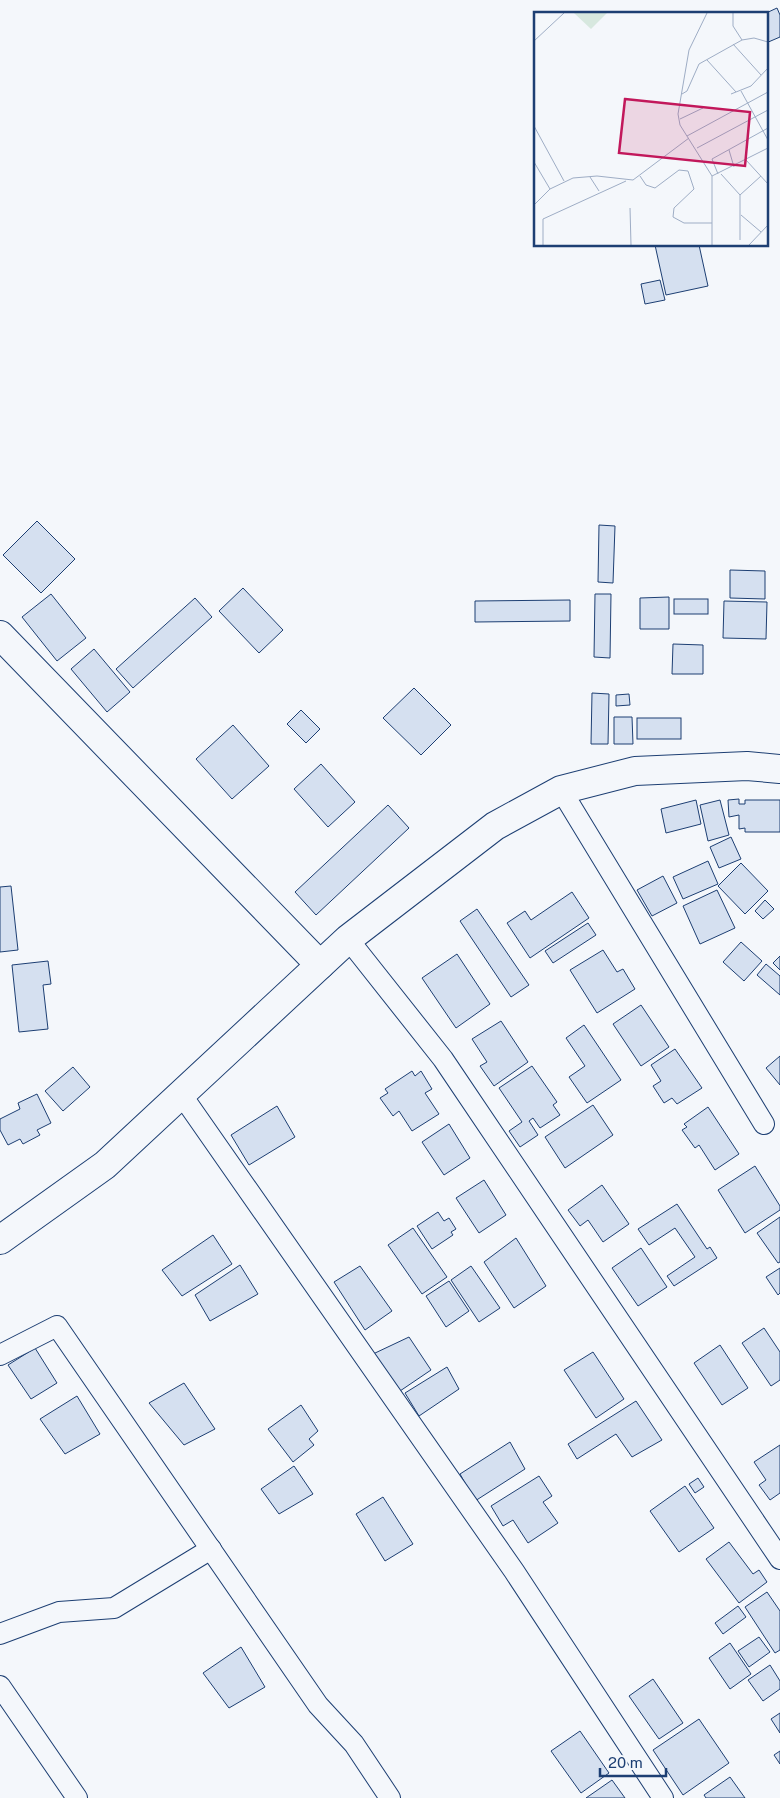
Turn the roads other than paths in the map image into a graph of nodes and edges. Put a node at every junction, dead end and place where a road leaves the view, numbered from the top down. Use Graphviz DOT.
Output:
graph roads {
  1 [pos="0,635"];
  2 [pos="780,768"];
  3 [pos="561,790"];
  4 [pos="348,939"];
  5 [pos="320,965"];
  6 [pos="181,1094"];
  7 [pos="764,1124"];
  8 [pos="0,1240"];
  9 [pos="0,1356"];
  10 [pos="211,1549"];
  11 [pos="780,1559"];
  12 [pos="0,1634"];
  13 [pos="0,1686"];
  14 [pos="77,1798"];
  15 [pos="390,1798"];
  16 [pos="663,1798"];
  1 -- 5 [label="main road"];
  2 -- 3 [label="main road"];
  3 -- 4 [label="main road"];
  3 -- 7 [label="street"];
  4 -- 5 [label="main road"];
  4 -- 11 [label="street"];
  5 -- 6 [label="main road"];
  6 -- 8 [label="main road"];
  6 -- 16 [label="street"];
  9 -- 10 [label="street"];
  10 -- 12 [label="street"];
  10 -- 15 [label="street"];
  13 -- 14 [label="street"];
}
